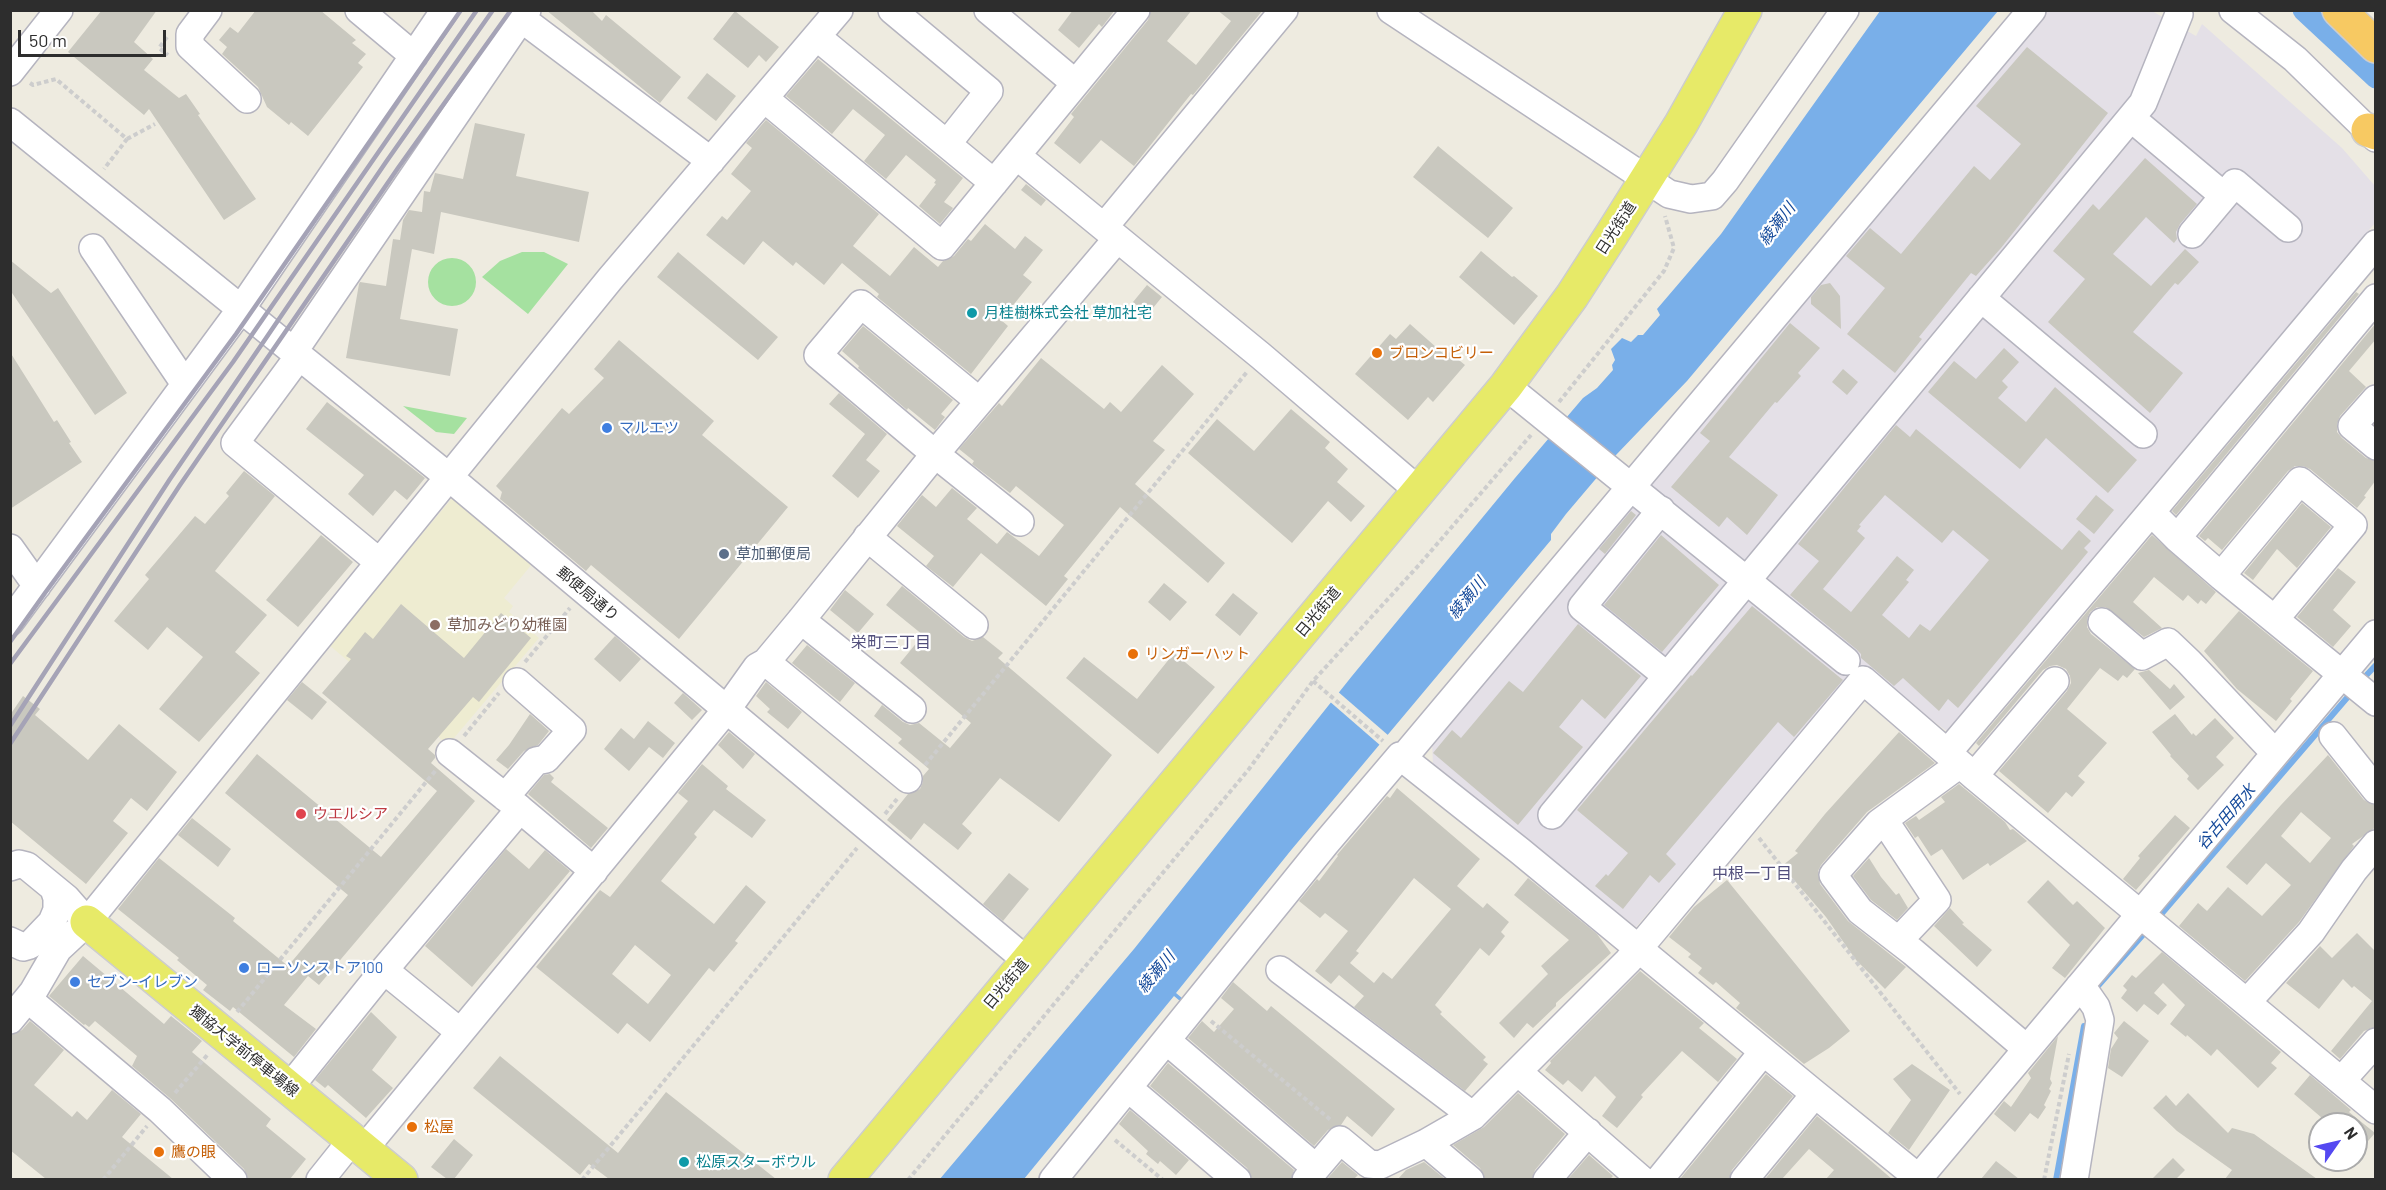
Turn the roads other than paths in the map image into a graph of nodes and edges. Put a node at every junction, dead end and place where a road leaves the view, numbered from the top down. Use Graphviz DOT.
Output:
graph roads {
  1 [pos="59,10"];
  2 [pos="208,10"];
  3 [pos="359,10"];
  4 [pos="445,10"];
  5 [pos="839,10"];
  6 [pos="892,10"];
  7 [pos="988,10"];
  8 [pos="1136,10"];
  9 [pos="1284,10"];
  10 [pos="1391,10"];
  11 [pos="1745,10"];
  12 [pos="1845,10"];
  13 [pos="2032,10"];
  14 [pos="2233,10"];
  15 [pos="2339,10"];
  16 [pos="2362,10"];
  17 [pos="2179,12"];
  18 [pos="524,15"];
  19 [pos="2376,23"];
  20 [pos="817,37"];
  21 [pos="2376,46"];
  22 [pos="414,56"];
  23 [pos="17,76"];
  24 [pos="1075,83"];
  25 [pos="247,99"];
  26 [pos="765,99"];
  27 [pos="2130,117"];
  28 [pos="10,122"];
  29 [pos="2373,134"];
  30 [pos="947,144"];
  31 [pos="1017,156"];
  32 [pos="711,161"];
  33 [pos="994,183"];
  34 [pos="1659,186"];
  35 [pos="2224,196"];
  36 [pos="2288,228"];
  37 [pos="1110,233"];
  38 [pos="2192,234"];
  39 [pos="2376,244"];
  40 [pos="93,248"];
  41 [pos="2351,273"];
  42 [pos="2376,296"];
  43 [pos="1981,298"];
  44 [pos="241,309"];
  45 [pos="294,357"];
  46 [pos="185,384"];
  47 [pos="1506,386"];
  48 [pos="2376,399"];
  49 [pos="979,401"];
  50 [pos="2143,434"];
  51 [pos="2376,446"];
  52 [pos="935,454"];
  53 [pos="450,478"];
  54 [pos="1632,486"];
  55 [pos="1419,491"];
  56 [pos="1661,510"];
  57 [pos="2151,512"];
  58 [pos="1020,522"];
  59 [pos="867,537"];
  60 [pos="2177,538"];
  61 [pos="10,548"];
  62 [pos="379,562"];
  63 [pos="2221,576"];
  64 [pos="1747,580"];
  65 [pos="37,586"];
  66 [pos="2275,619"];
  67 [pos="801,620"];
  68 [pos="10,622"];
  69 [pos="2102,622"];
  70 [pos="974,625"];
  71 [pos="2376,634"];
  72 [pos="1846,661"];
  73 [pos="766,662"];
  74 [pos="2342,675"];
  75 [pos="1667,676"];
  76 [pos="514,678"];
  77 [pos="2055,681"];
  78 [pos="2376,702"];
  79 [pos="727,709"];
  80 [pos="912,709"];
  81 [pos="2333,736"];
  82 [pos="1395,751"];
  83 [pos="450,753"];
  84 [pos="2275,753"];
  85 [pos="1961,764"];
  86 [pos="908,779"];
  87 [pos="2376,790"];
  88 [pos="512,803"];
  89 [pos="1552,815"];
  90 [pos="1884,820"];
  91 [pos="2376,844"];
  92 [pos="10,867"];
  93 [pos="594,871"];
  94 [pos="54,889"];
  95 [pos="2140,914"];
  96 [pos="52,922"];
  97 [pos="87,922"];
  98 [pos="1899,940"];
  99 [pos="10,941"];
  100 [pos="1638,949"];
  101 [pos="1026,960"];
  102 [pos="384,970"];
  103 [pos="1280,970"];
  104 [pos="2079,987"];
  105 [pos="28,999"];
  106 [pos="2247,1002"];
  107 [pos="10,1020"];
  108 [pos="460,1032"];
  109 [pos="1167,1041"];
  110 [pos="2376,1042"];
  111 [pos="2027,1049"];
  112 [pos="1763,1052"];
  113 [pos="1518,1072"];
  114 [pos="2341,1081"];
  115 [pos="289,1088"];
  116 [pos="1128,1088"];
  117 [pos="1815,1095"];
  118 [pos="2374,1105"];
  119 [pos="1473,1116"];
  120 [pos="1588,1132"];
  121 [pos="1426,1143"];
  122 [pos="358,1144"];
  123 [pos="1311,1174"];
  124 [pos="1633,1177"];
  125 [pos="233,1179"];
  126 [pos="320,1179"];
  127 [pos="401,1179"];
  128 [pos="845,1179"];
  129 [pos="1053,1179"];
  130 [pos="1237,1179"];
  131 [pos="1470,1179"];
  132 [pos="1547,1179"];
  133 [pos="1659,1179"];
  134 [pos="1744,1179"];
  135 [pos="1919,1179"];
  136 [pos="2074,1179"];
  1 -- 23 [label="street"];
  2 -- 25 [label="street"];
  3 -- 22 [label="street"];
  4 -- 22 [label="street"];
  5 -- 20 [label="street"];
  6 -- 30 [label="street"];
  7 -- 24 [label="street"];
  8 -- 24 [label="street"];
  9 -- 37 [label="street"];
  10 -- 34 [label="street"];
  11 -- 34 [label="main road, 日光街道"];
  12 -- 34 [label="street"];
  13 -- 54 [label="street"];
  14 -- 29 [label="street"];
  15 -- 21 [label="highway"];
  16 -- 19 [label="highway"];
  17 -- 27 [label="street"];
  18 -- 32 [label="street"];
  18 -- 45 [label="street"];
  20 -- 26 [label="street"];
  20 -- 30 [label="street"];
  22 -- 44 [label="street"];
  24 -- 31 [label="street"];
  26 -- 32 [label="street"];
  26 -- 33 [label="street"];
  27 -- 35 [label="street"];
  27 -- 43 [label="street"];
  28 -- 44 [label="street, 郵便局通り"];
  30 -- 33 [label="street"];
  31 -- 33 [label="street"];
  31 -- 37 [label="street"];
  32 -- 53 [label="street"];
  34 -- 47 [label="main road, 日光街道"];
  35 -- 36 [label="street"];
  35 -- 38 [label="street"];
  37 -- 49 [label="street"];
  37 -- 55 [label="street"];
  39 -- 41 [label="street"];
  40 -- 46 [label="street"];
  41 -- 42 [label="street"];
  41 -- 57 [label="street"];
  42 -- 60 [label="street"];
  43 -- 50 [label="street"];
  43 -- 64 [label="street"];
  44 -- 45 [label="street, 郵便局通り"];
  44 -- 46 [label="street"];
  45 -- 53 [label="street, 郵便局通り"];
  45 -- 62 [label="street"];
  46 -- 65 [label="street"];
  47 -- 54 [label="street"];
  47 -- 55 [label="main road, 日光街道"];
  48 -- 51 [label="street"];
  49 -- 52 [label="street"];
  49 -- 52 [label="street"];
  52 -- 58 [label="street"];
  52 -- 59 [label="street"];
  53 -- 62 [label="street"];
  53 -- 79 [label="street, 郵便局通り"];
  54 -- 56 [label="street"];
  54 -- 82 [label="street"];
  55 -- 101 [label="main road, 日光街道"];
  56 -- 64 [label="street"];
  56 -- 75 [label="street"];
  57 -- 60 [label="street"];
  57 -- 85 [label="street"];
  59 -- 67 [label="street"];
  59 -- 70 [label="street"];
  60 -- 63 [label="street"];
  61 -- 65 [label="street"];
  62 -- 97 [label="street"];
  63 -- 66 [label="street"];
  63 -- 66 [label="street"];
  64 -- 72 [label="street"];
  64 -- 75 [label="street"];
  65 -- 68 [label="street"];
  66 -- 74 [label="street"];
  67 -- 73 [label="street"];
  67 -- 80 [label="street"];
  69 -- 84 [label="street"];
  71 -- 74 [label="street"];
  73 -- 79 [label="street"];
  73 -- 86 [label="street"];
  74 -- 78 [label="street"];
  74 -- 84 [label="street"];
  75 -- 89 [label="street"];
  76 -- 88 [label="street"];
  77 -- 85 [label="street"];
  79 -- 93 [label="street"];
  79 -- 101 [label="street, 郵便局通り"];
  81 -- 87 [label="street"];
  82 -- 100 [label="street"];
  82 -- 109 [label="street"];
  83 -- 88 [label="street"];
  84 -- 95 [label="street"];
  85 -- 90 [label="street"];
  85 -- 95 [label="street"];
  85 -- 100 [label="street"];
  88 -- 93 [label="street"];
  88 -- 102 [label="street"];
  90 -- 98 [label="street"];
  90 -- 98 [label="street"];
  91 -- 106 [label="street"];
  92 -- 94 [label="street"];
  93 -- 108 [label="street"];
  94 -- 96 [label="street"];
  94 -- 97 [label="street"];
  95 -- 104 [label="street"];
  95 -- 106 [label="street"];
  96 -- 97 [label="street"];
  96 -- 99 [label="street"];
  97 -- 105 [label="street"];
  97 -- 115 [label="main road, 獨協大学前停車場線"];
  98 -- 111 [label="street"];
  100 -- 112 [label="street"];
  100 -- 113 [label="street"];
  101 -- 128 [label="main road, 日光街道"];
  102 -- 108 [label="street"];
  102 -- 115 [label="street"];
  103 -- 119 [label="street"];
  104 -- 111 [label="street"];
  104 -- 136 [label="street"];
  105 -- 107 [label="street"];
  105 -- 125 [label="street"];
  106 -- 114 [label="street"];
  108 -- 122 [label="street"];
  109 -- 116 [label="street"];
  109 -- 123 [label="street"];
  110 -- 114 [label="street"];
  111 -- 135 [label="street"];
  112 -- 117 [label="street"];
  112 -- 133 [label="street"];
  113 -- 119 [label="street"];
  113 -- 120 [label="street"];
  114 -- 118 [label="street"];
  115 -- 122 [label="main road, 獨協大学前停車場線"];
  116 -- 129 [label="street"];
  116 -- 130 [label="street"];
  117 -- 134 [label="street"];
  117 -- 135 [label="street"];
  119 -- 121 [label="street"];
  120 -- 124 [label="street"];
  120 -- 132 [label="street"];
  121 -- 123 [label="street"];
  121 -- 131 [label="street"];
  122 -- 126 [label="street"];
  122 -- 127 [label="main road, 獨協大学前停車場線"];
}
